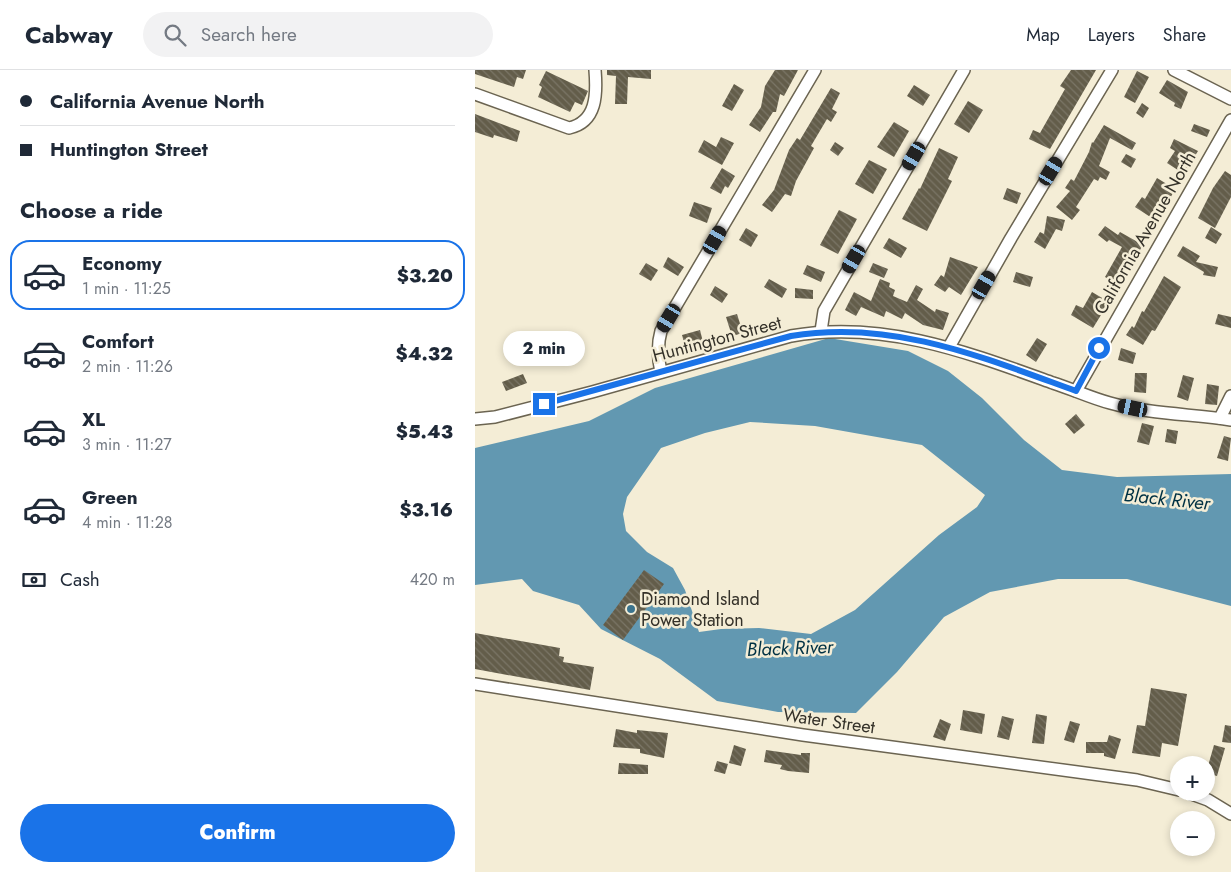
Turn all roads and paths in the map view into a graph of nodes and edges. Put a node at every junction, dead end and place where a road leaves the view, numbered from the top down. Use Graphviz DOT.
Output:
graph roads {
  1 [pos="595,70"];
  2 [pos="815,70"];
  3 [pos="964,70"];
  4 [pos="1111,70"];
  5 [pos="1174,70"];
  6 [pos="475,94"];
  7 [pos="1229,94"];
  8 [pos="1231,120"];
  9 [pos="821,331"];
  10 [pos="949,347"];
  11 [pos="661,372"];
  12 [pos="1076,391"];
  13 [pos="1231,396"];
  14 [pos="475,419"];
  15 [pos="1226,419"];
  16 [pos="475,684"];
  17 [pos="1170,788"];
  18 [pos="1210,801"];
  19 [pos="1231,814"];
  1 -- 6 [label="street"];
  2 -- 11 [label="street"];
  3 -- 9 [label="street"];
  4 -- 10 [label="street"];
  5 -- 7 [label="street"];
  8 -- 12 [label="street, California Avenue North"];
  9 -- 10 [label="street, Huntington Street"];
  9 -- 11 [label="street, Huntington Street"];
  10 -- 12 [label="street, Huntington Street"];
  11 -- 14 [label="street, Huntington Street"];
  12 -- 15 [label="street, Huntington Street"];
  13 -- 15 [label="street"];
  16 -- 17 [label="street, Water Street"];
  18 -- 19 [label="street"];
}
